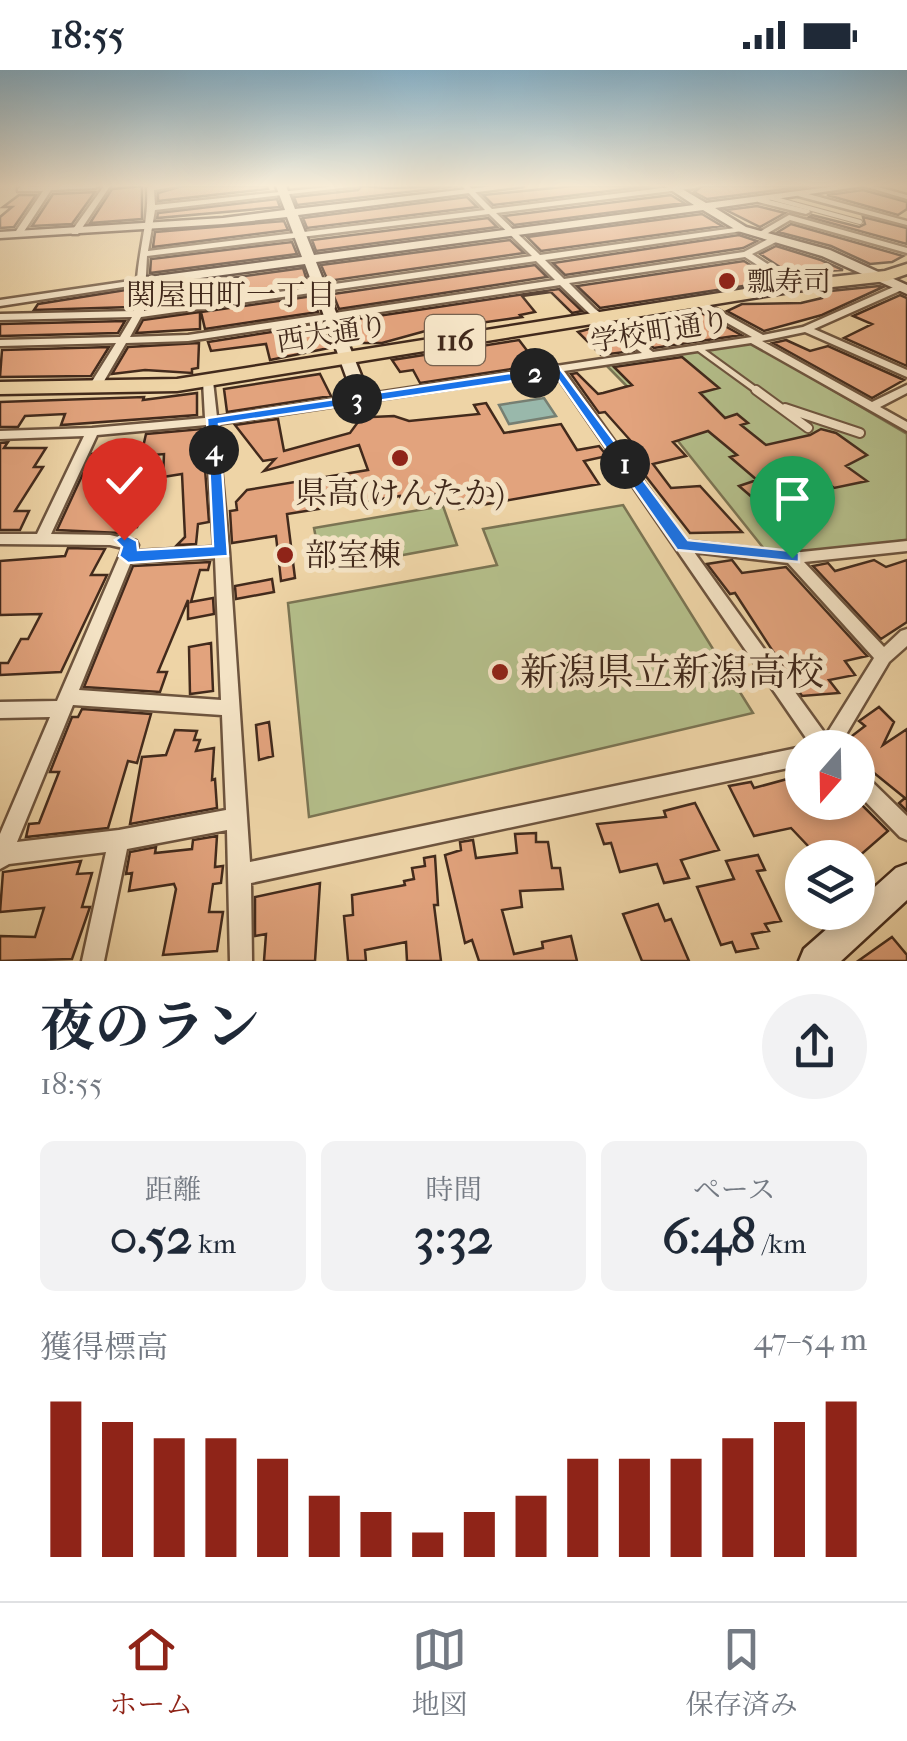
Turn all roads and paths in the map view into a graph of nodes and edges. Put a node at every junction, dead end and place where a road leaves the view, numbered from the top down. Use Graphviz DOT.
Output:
graph roads {
  1 [pos="22,228"];
  2 [pos="78,228"];
  3 [pos="148,228"];
  4 [pos="152,228"];
  5 [pos="298,228"];
  6 [pos="368,228"];
  7 [pos="508,228"];
  8 [pos="562,228"];
  9 [pos="771,228"];
  10 [pos="829,228"];
  11 [pos="742,229"];
  12 [pos="75,232"];
  13 [pos="18,234"];
  14 [pos="515,234"];
  15 [pos="760,234"];
  16 [pos="0,235"];
  17 [pos="301,236"];
  18 [pos="775,238"];
  19 [pos="244,242"];
  20 [pos="907,250"];
  21 [pos="143,254"];
  22 [pos="746,254"];
  23 [pos="539,259"];
  24 [pos="312,260"];
  25 [pos="250,269"];
  26 [pos="880,276"];
  27 [pos="140,282"];
  28 [pos="905,282"];
  29 [pos="564,283"];
  30 [pos="796,286"];
  31 [pos="321,288"];
  32 [pos="698,302"];
  33 [pos="0,303"];
  34 [pos="139,314"];
  35 [pos="331,316"];
  36 [pos="604,316"];
  37 [pos="0,317"];
  38 [pos="806,329"];
  39 [pos="124,339"];
  40 [pos="757,339"];
  41 [pos="0,343"];
  42 [pos="698,348"];
  43 [pos="651,355"];
  44 [pos="346,358"];
  45 [pos="558,370"];
  46 [pos="907,374"];
  47 [pos="208,381"];
  48 [pos="0,388"];
  49 [pos="94,388"];
  50 [pos="907,388"];
  51 [pos="362,398"];
  52 [pos="776,405"];
  53 [pos="872,407"];
  54 [pos="212,421"];
  55 [pos="907,426"];
  56 [pos="808,428"];
  57 [pos="92,432"];
  58 [pos="860,432"];
  59 [pos="0,435"];
  60 [pos="0,539"];
  61 [pos="42,539"];
  62 [pos="683,546"];
  63 [pos="907,546"];
  64 [pos="222,552"];
  65 [pos="128,556"];
  66 [pos="792,558"];
  67 [pos="907,636"];
  68 [pos="883,657"];
  69 [pos="66,703"];
  70 [pos="229,708"];
  71 [pos="0,710"];
  72 [pos="813,730"];
  73 [pos="837,730"];
  74 [pos="785,760"];
  75 [pos="875,798"];
  76 [pos="237,818"];
  77 [pos="907,830"];
  78 [pos="118,840"];
  79 [pos="1,856"];
  80 [pos="240,875"];
  81 [pos="907,879"];
  82 [pos="93,961"];
  83 [pos="241,961"];
  84 [pos="816,961"];
  1 -- 13 [label="street"];
  2 -- 12 [label="street"];
  3 -- 4 [label="street"];
  3 -- 12 [label="street"];
  3 -- 21 [label="street"];
  5 -- 17 [label="street"];
  6 -- 17 [label="street"];
  7 -- 14 [label="street"];
  8 -- 14 [label="street"];
  9 -- 15 [label="street"];
  10 -- 20 [label="street"];
  11 -- 15 [label="street"];
  11 -- 23 [label="street"];
  12 -- 13 [label="street"];
  13 -- 16 [label="street"];
  14 -- 23 [label="street"];
  14 -- 24 [label="street"];
  15 -- 18 [label="street"];
  17 -- 19 [label="street"];
  17 -- 24 [label="street"];
  18 -- 22 [label="street"];
  18 -- 26 [label="street"];
  19 -- 21 [label="street"];
  19 -- 25 [label="street"];
  21 -- 27 [label="street"];
  22 -- 29 [label="street"];
  22 -- 30 [label="street"];
  23 -- 29 [label="street"];
  23 -- 31 [label="street"];
  24 -- 25 [label="street"];
  24 -- 31 [label="street"];
  25 -- 27 [label="street"];
  26 -- 28 [label="highway, 西大通り / 116"];
  26 -- 30 [label="highway, 西大通り / 116"];
  27 -- 33 [label="street"];
  27 -- 34 [label="street"];
  28 -- 38 [label="street, 学校町通り"];
  29 -- 35 [label="street"];
  29 -- 36 [label="street"];
  30 -- 32 [label="highway, 西大通り / 116"];
  31 -- 34 [label="street"];
  31 -- 35 [label="street"];
  32 -- 36 [label="highway, 西大通り / 116"];
  32 -- 40 [label="street"];
  34 -- 37 [label="street"];
  34 -- 39 [label="street"];
  35 -- 39 [label="street"];
  35 -- 44 [label="street"];
  36 -- 43 [label="street"];
  36 -- 44 [label="highway, 西大通り / 116"];
  38 -- 40 [label="street, 学校町通り"];
  38 -- 46 [label="street"];
  39 -- 41 [label="street"];
  39 -- 49 [label="street"];
  40 -- 42 [label="street, 学校町通り"];
  40 -- 53 [label="street"];
  42 -- 43 [label="street, 学校町通り"];
  42 -- 52 [label="lane"];
  43 -- 45 [label="street, 学校町通り"];
  44 -- 47 [label="highway, 西大通り / 116"];
  44 -- 51 [label="street"];
  45 -- 51 [label="street, 学校町通り"];
  45 -- 62 [label="street"];
  47 -- 49 [label="highway, 西大通り / 116"];
  47 -- 54 [label="street"];
  48 -- 49 [label="highway, 西大通り / 116"];
  50 -- 53 [label="street"];
  51 -- 54 [label="street, 学校町通り"];
  52 -- 56 [label="lane"];
  52 -- 58 [label="lane"];
  53 -- 55 [label="street"];
  54 -- 57 [label="street, 学校町通り"];
  54 -- 64 [label="street"];
  57 -- 59 [label="street, 学校町通り"];
  57 -- 61 [label="street"];
  60 -- 61 [label="street"];
  61 -- 65 [label="street"];
  62 -- 66 [label="street"];
  62 -- 72 [label="street"];
  63 -- 66 [label="street"];
  64 -- 65 [label="street"];
  64 -- 70 [label="street"];
  65 -- 69 [label="street"];
  66 -- 68 [label="street"];
  67 -- 68 [label="street"];
  68 -- 73 [label="street"];
  69 -- 70 [label="street"];
  69 -- 71 [label="street"];
  69 -- 79 [label="street"];
  70 -- 76 [label="street"];
  74 -- 80 [label="street"];
  75 -- 77 [label="street"];
  76 -- 78 [label="street"];
  76 -- 80 [label="street"];
  78 -- 79 [label="street"];
  78 -- 82 [label="street"];
  80 -- 83 [label="street"];
  81 -- 84 [label="street"];
}
